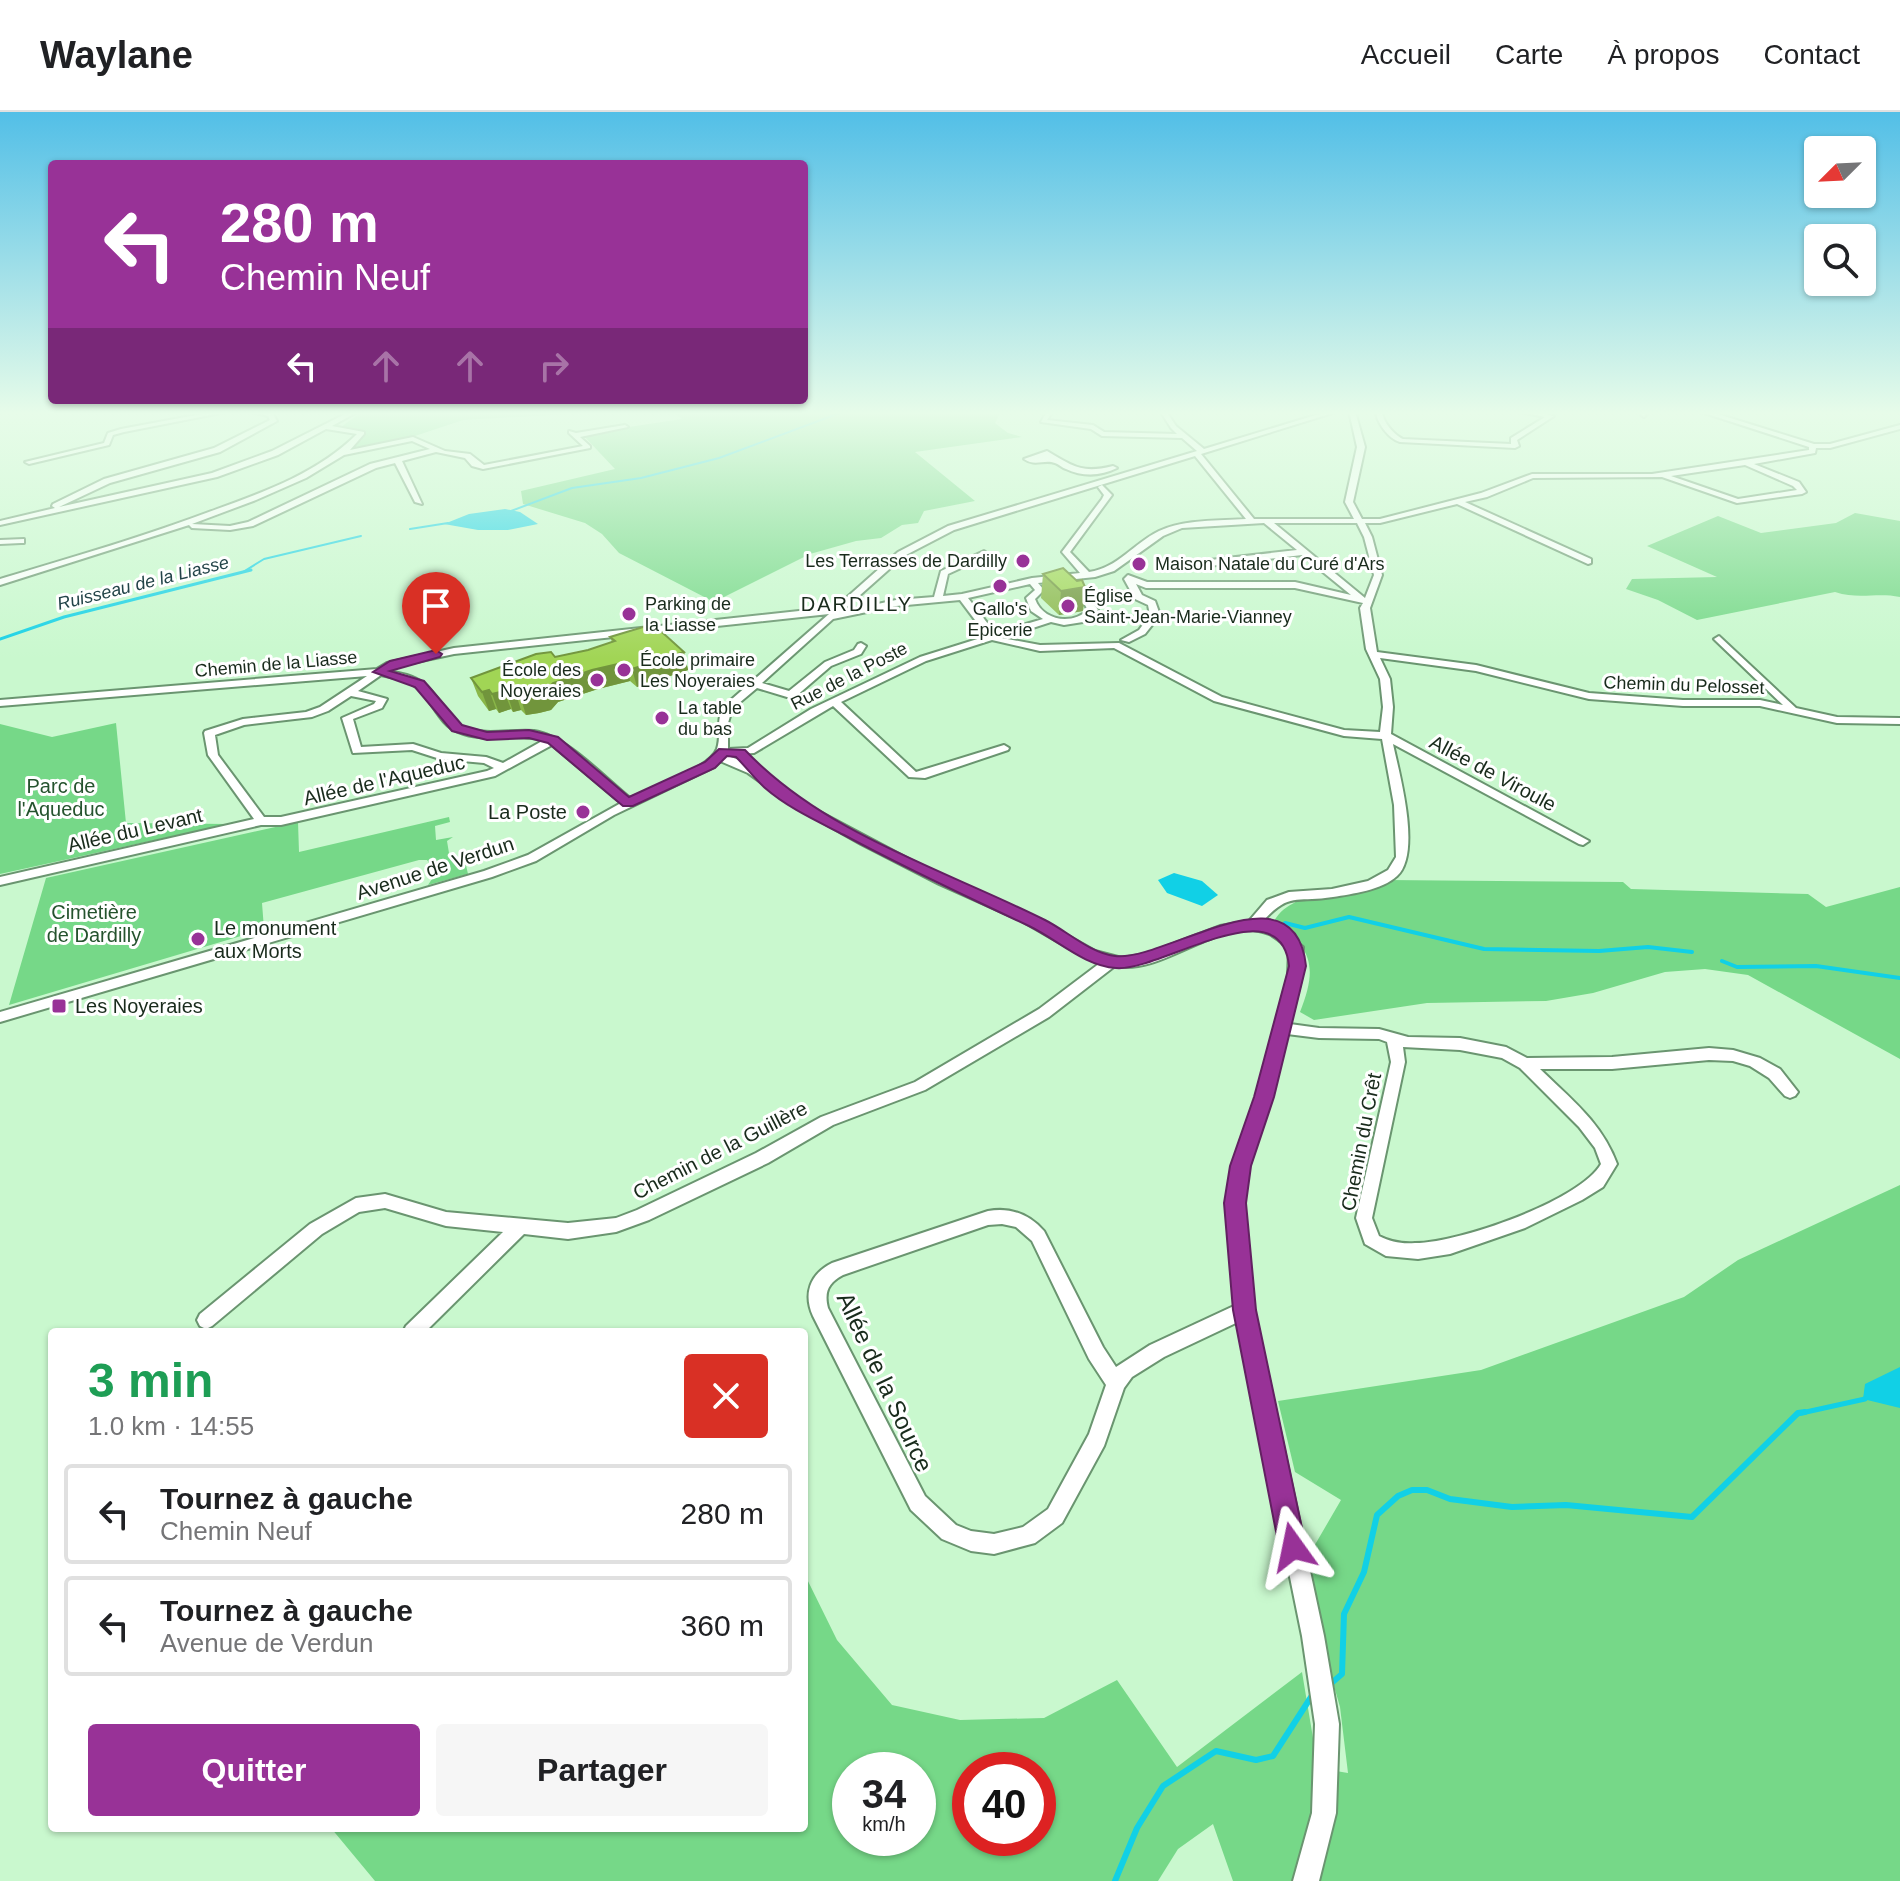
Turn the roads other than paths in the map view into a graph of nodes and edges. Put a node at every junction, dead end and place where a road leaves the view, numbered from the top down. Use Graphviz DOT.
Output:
graph roads {
  1 [pos="82,494"];
  2 [pos="136,494"];
  3 [pos="262,494"];
  4 [pos="314,494"];
  5 [pos="415,494"];
  6 [pos="1063,494"];
  7 [pos="1107,494"];
  8 [pos="1231,494"];
  9 [pos="1351,494"];
  10 [pos="1483,494"];
  11 [pos="1716,494"];
  12 [pos="1791,494"];
  13 [pos="73,498"];
  14 [pos="419,502"];
  15 [pos="1459,502"];
  16 [pos="83,506"];
  17 [pos="50,513"];
  18 [pos="1252,521"];
  19 [pos="1266,521"];
  20 [pos="1361,521"];
  21 [pos="0,523"];
  22 [pos="184,525"];
  23 [pos="21,541"];
  24 [pos="0,542"];
  25 [pos="1305,552"];
  26 [pos="984,554"];
  27 [pos="1588,561"];
  28 [pos="1184,566"];
  29 [pos="1111,569"];
  30 [pos="1087,575"];
  31 [pos="1056,578"];
  32 [pos="1128,579"];
  33 [pos="1032,581"];
  34 [pos="0,582"];
  35 [pos="962,597"];
  36 [pos="938,599"];
  37 [pos="1364,600"];
  38 [pos="834,614"];
  39 [pos="1051,619"];
  40 [pos="994,638"];
  41 [pos="1719,639"];
  42 [pos="1126,640"];
  43 [pos="861,646"];
  44 [pos="1373,654"];
  45 [pos="379,672"];
  46 [pos="346,674"];
  47 [pos="759,685"];
  48 [pos="348,692"];
  49 [pos="834,701"];
  50 [pos="0,703"];
  51 [pos="1793,709"];
  52 [pos="1900,721"];
  53 [pos="1387,736"];
  54 [pos="553,740"];
  55 [pos="1004,748"];
  56 [pos="740,753"];
  57 [pos="722,754"];
  58 [pos="505,768"];
  59 [pos="771,786"];
  60 [pos="628,803"];
  61 [pos="261,821"];
  62 [pos="1583,841"];
  63 [pos="0,881"];
  64 [pos="1254,923"];
  65 [pos="1111,962"];
  66 [pos="0,1017"];
  67 [pos="1281,1028"];
  68 [pos="1394,1039"];
  69 [pos="1525,1064"];
  70 [pos="1790,1092"];
  71 [pos="522,1225"];
  72 [pos="1245,1310"];
  73 [pos="206,1320"];
  74 [pos="416,1328"];
  75 [pos="1116,1383"];
  76 [pos="1306,1881"];
  1 -- 13 [label="street"];
  2 -- 16 [label="street"];
  3 -- 22 [label="street"];
  4 -- 22 [label="street"];
  5 -- 14 [label="street"];
  6 -- 38 [label="street"];
  7 -- 30 [label="street"];
  8 -- 18 [label="street"];
  9 -- 20 [label="street"];
  10 -- 15 [label="street, Chemin de la Liasse"];
  11 -- 12 [label="street"];
  13 -- 16 [label="street"];
  13 -- 17 [label="street"];
  15 -- 20 [label="street, Chemin de la Liasse"];
  15 -- 27 [label="street"];
  16 -- 17 [label="street"];
  17 -- 21 [label="street"];
  18 -- 19 [label="street, Chemin de la Liasse"];
  18 -- 29 [label="street, Chemin de la Liasse"];
  19 -- 20 [label="street, Chemin de la Liasse"];
  19 -- 25 [label="street"];
  20 -- 37 [label="street"];
  22 -- 34 [label="street"];
  23 -- 24 [label="street"];
  25 -- 28 [label="street"];
  25 -- 37 [label="street"];
  26 -- 36 [label="street"];
  29 -- 30 [label="street, Chemin de la Liasse"];
  29 -- 32 [label="street"];
  30 -- 31 [label="street, Chemin de la Liasse"];
  31 -- 33 [label="street, Chemin de la Liasse"];
  31 -- 39 [label="street, Rue de la Poste"];
  32 -- 37 [label="street"];
  32 -- 42 [label="street"];
  33 -- 35 [label="street, Chemin de la Liasse"];
  33 -- 39 [label="street"];
  35 -- 36 [label="street, Chemin de la Liasse"];
  35 -- 40 [label="street"];
  36 -- 38 [label="street, Chemin de la Liasse"];
  37 -- 44 [label="street"];
  38 -- 45 [label="street, Chemin de la Liasse"];
  38 -- 57 [label="street"];
  39 -- 40 [label="street, Rue de la Poste"];
  40 -- 49 [label="street, Rue de la Poste"];
  40 -- 53 [label="street"];
  41 -- 51 [label="street"];
  43 -- 47 [label="street"];
  44 -- 51 [label="street, Chemin du Pelosset"];
  44 -- 53 [label="street"];
  45 -- 46 [label="street, Chemin de la Liasse"];
  45 -- 48 [label="street"];
  45 -- 54 [label="street"];
  46 -- 48 [label="street"];
  46 -- 50 [label="street, Chemin de la Liasse"];
  48 -- 58 [label="street"];
  48 -- 61 [label="street"];
  49 -- 55 [label="street"];
  49 -- 56 [label="street, Rue de la Poste"];
  51 -- 52 [label="street, Chemin du Pelosset"];
  53 -- 62 [label="street, Allée de Viroule"];
  53 -- 64 [label="street"];
  54 -- 58 [label="street, Allée de l'Aqueduc"];
  54 -- 60 [label="street"];
  56 -- 57 [label="street"];
  56 -- 59 [label="street"];
  57 -- 59 [label="street"];
  57 -- 60 [label="street, Avenue de Verdun"];
  58 -- 61 [label="street, Allée de l'Aqueduc"];
  59 -- 65 [label="street"];
  60 -- 66 [label="street, Avenue de Verdun"];
  61 -- 63 [label="street, Allée du Levant"];
  64 -- 65 [label="street"];
  64 -- 67 [label="street"];
  65 -- 71 [label="street, Chemin de la Guillère"];
  67 -- 68 [label="street, Chemin du Crêt"];
  67 -- 72 [label="street"];
  68 -- 69 [label="street, Chemin du Crêt"];
  68 -- 69 [label="street, Chemin du Crêt"];
  69 -- 70 [label="street, Chemin du Crêt"];
  71 -- 73 [label="street, Chemin de la Guillère"];
  71 -- 74 [label="street"];
  72 -- 75 [label="street"];
  72 -- 76 [label="street"];
  75 -- 75 [label="street, Allée de la Source"];
}
